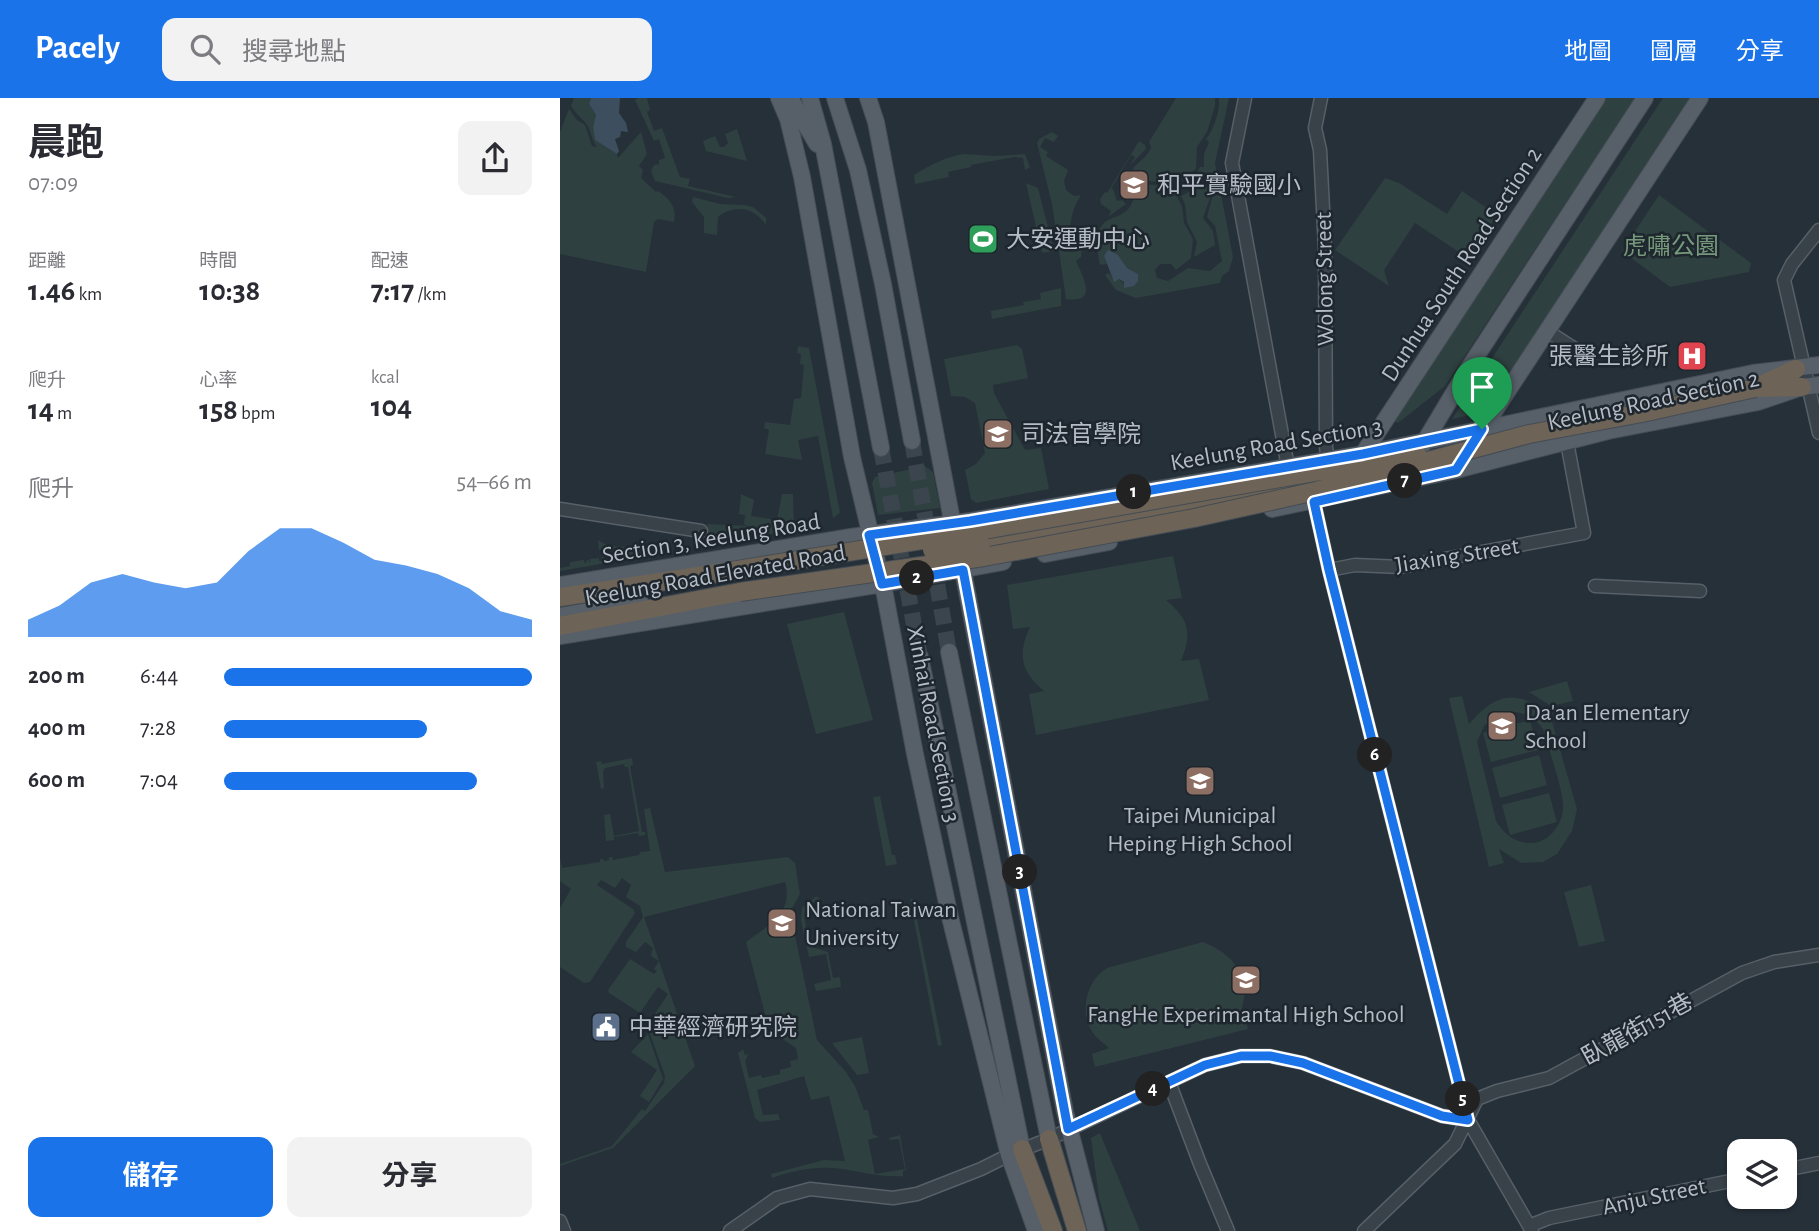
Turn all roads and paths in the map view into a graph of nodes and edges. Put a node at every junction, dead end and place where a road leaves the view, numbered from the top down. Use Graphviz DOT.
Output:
graph roads {
  1 [pos="779,98"];
  2 [pos="790,98"];
  3 [pos="810,98"];
  4 [pos="835,98"];
  5 [pos="848,98"];
  6 [pos="868,98"];
  7 [pos="1245,98"];
  8 [pos="1321,98"];
  9 [pos="1597,98"];
  10 [pos="1645,98"];
  11 [pos="1700,98"];
  12 [pos="858,170"];
  13 [pos="828,176"];
  14 [pos="1819,230"];
  15 [pos="1547,331"];
  16 [pos="1589,358"];
  17 [pos="1806,367"];
  18 [pos="1810,386"];
  19 [pos="1755,388"];
  20 [pos="1482,429"];
  21 [pos="1819,433"];
  22 [pos="912,441"];
  23 [pos="1567,442"];
  24 [pos="1422,447"];
  25 [pos="881,448"];
  26 [pos="1363,454"];
  27 [pos="1328,460"];
  28 [pos="1455,461"];
  29 [pos="1288,467"];
  30 [pos="1382,486"];
  31 [pos="1314,502"];
  32 [pos="560,509"];
  33 [pos="953,523"];
  34 [pos="701,531"];
  35 [pos="869,535"];
  36 [pos="981,544"];
  37 [pos="877,564"];
  38 [pos="963,570"];
  39 [pos="1329,570"];
  40 [pos="731,571"];
  41 [pos="882,584"];
  42 [pos="560,585"];
  43 [pos="1595,586"];
  44 [pos="1700,590"];
  45 [pos="740,592"];
  46 [pos="560,597"];
  47 [pos="560,616"];
  48 [pos="560,626"];
  49 [pos="560,636"];
  50 [pos="949,652"];
  51 [pos="920,657"];
  52 [pos="1819,955"];
  53 [pos="1169,1082"];
  54 [pos="1468,1120"];
  55 [pos="1068,1129"];
  56 [pos="1049,1139"];
  57 [pos="1015,1152"];
  58 [pos="1819,1163"];
  59 [pos="1797,1168"];
  60 [pos="1727,1182"];
  61 [pos="560,1221"];
  62 [pos="1531,1228"];
  63 [pos="564,1231"];
  64 [pos="730,1231"];
  65 [pos="1036,1231"];
  66 [pos="1053,1231"];
  67 [pos="1077,1231"];
  68 [pos="1096,1231"];
  69 [pos="1228,1231"];
  70 [pos="1364,1231"];
  1 -- 35 [label="main road, Xinhai Road Section 3"];
  2 -- 13 [label="main road"];
  3 -- 13 [label="main road"];
  4 -- 12 [label="main road"];
  5 -- 12 [label="main road"];
  6 -- 33 [label="main road"];
  7 -- 29 [label="street"];
  8 -- 27 [label="street, Wolong Street"];
  9 -- 26 [label="main road, Dunhua South Road Section 2"];
  10 -- 24 [label="main road"];
  11 -- 15 [label="main road"];
  12 -- 22 [label="main road"];
  13 -- 25 [label="main road"];
  14 -- 17 [label="street"];
  15 -- 16 [label="street"];
  15 -- 20 [label="main road"];
  17 -- 18 [label="street"];
  17 -- 19 [label="highway, Keelung Road Elevated Road"];
  17 -- 20 [label="main road, Keelung Road Section 2"];
  18 -- 19 [label="highway, Keelung Road Elevated Road"];
  18 -- 21 [label="street"];
  18 -- 23 [label="main road, Keelung Road Section 2"];
  19 -- 28 [label="highway, Keelung Road Elevated Road, bridge"];
  20 -- 24 [label="main road, Keelung Road Section 3"];
  20 -- 28 [label="main road"];
  23 -- 28 [label="main road, Keelung Road Section 2"];
  23 -- 39 [label="street, Jiaxing Street"];
  24 -- 26 [label="main road, Keelung Road Section 3"];
  24 -- 30 [label="main road"];
  24 -- 36 [label="highway"];
  26 -- 27 [label="main road, Keelung Road Section 3"];
  27 -- 29 [label="main road, Keelung Road Section 3"];
  28 -- 30 [label="main road"];
  28 -- 40 [label="highway, Keelung Road Elevated Road, bridge"];
  28 -- 45 [label="highway, Keelung Road Elevated Road, bridge"];
  29 -- 33 [label="main road, Keelung Road Section 3"];
  30 -- 31 [label="main road"];
  31 -- 38 [label="main road"];
  31 -- 39 [label="street"];
  32 -- 34 [label="street"];
  33 -- 35 [label="main road, Keelung Road Section 3"];
  33 -- 38 [label="main road"];
  35 -- 37 [label="main road, Xinhai Road Section 3"];
  35 -- 42 [label="main road, Section 3, Keelung Road"];
  36 -- 40 [label="highway, bridge"];
  36 -- 45 [label="highway, bridge"];
  37 -- 41 [label="main road, Xinhai Road Section 3"];
  37 -- 47 [label="main road"];
  38 -- 41 [label="main road"];
  38 -- 55 [label="main road"];
  39 -- 54 [label="street"];
  40 -- 46 [label="highway, Keelung Road Elevated Road"];
  41 -- 49 [label="main road"];
  41 -- 57 [label="main road, Xinhai Road Section 3"];
  43 -- 44 [label="street"];
  45 -- 48 [label="highway, Keelung Road Elevated Road"];
  50 -- 56 [label="main road"];
  51 -- 57 [label="main road, Xinhai Road Section 3"];
  52 -- 54 [label="street, 臥龍街151巷"];
  53 -- 54 [label="street"];
  53 -- 55 [label="street"];
  53 -- 69 [label="street"];
  54 -- 62 [label="street"];
  54 -- 70 [label="street"];
  55 -- 56 [label="street"];
  55 -- 68 [label="main road"];
  56 -- 57 [label="street"];
  56 -- 67 [label="highway"];
  57 -- 64 [label="street"];
  57 -- 65 [label="main road, Xinhai Road Section 3"];
  57 -- 66 [label="highway"];
  58 -- 59 [label="street"];
  60 -- 62 [label="street, Anju Street"];
  61 -- 63 [label="street"];
}
